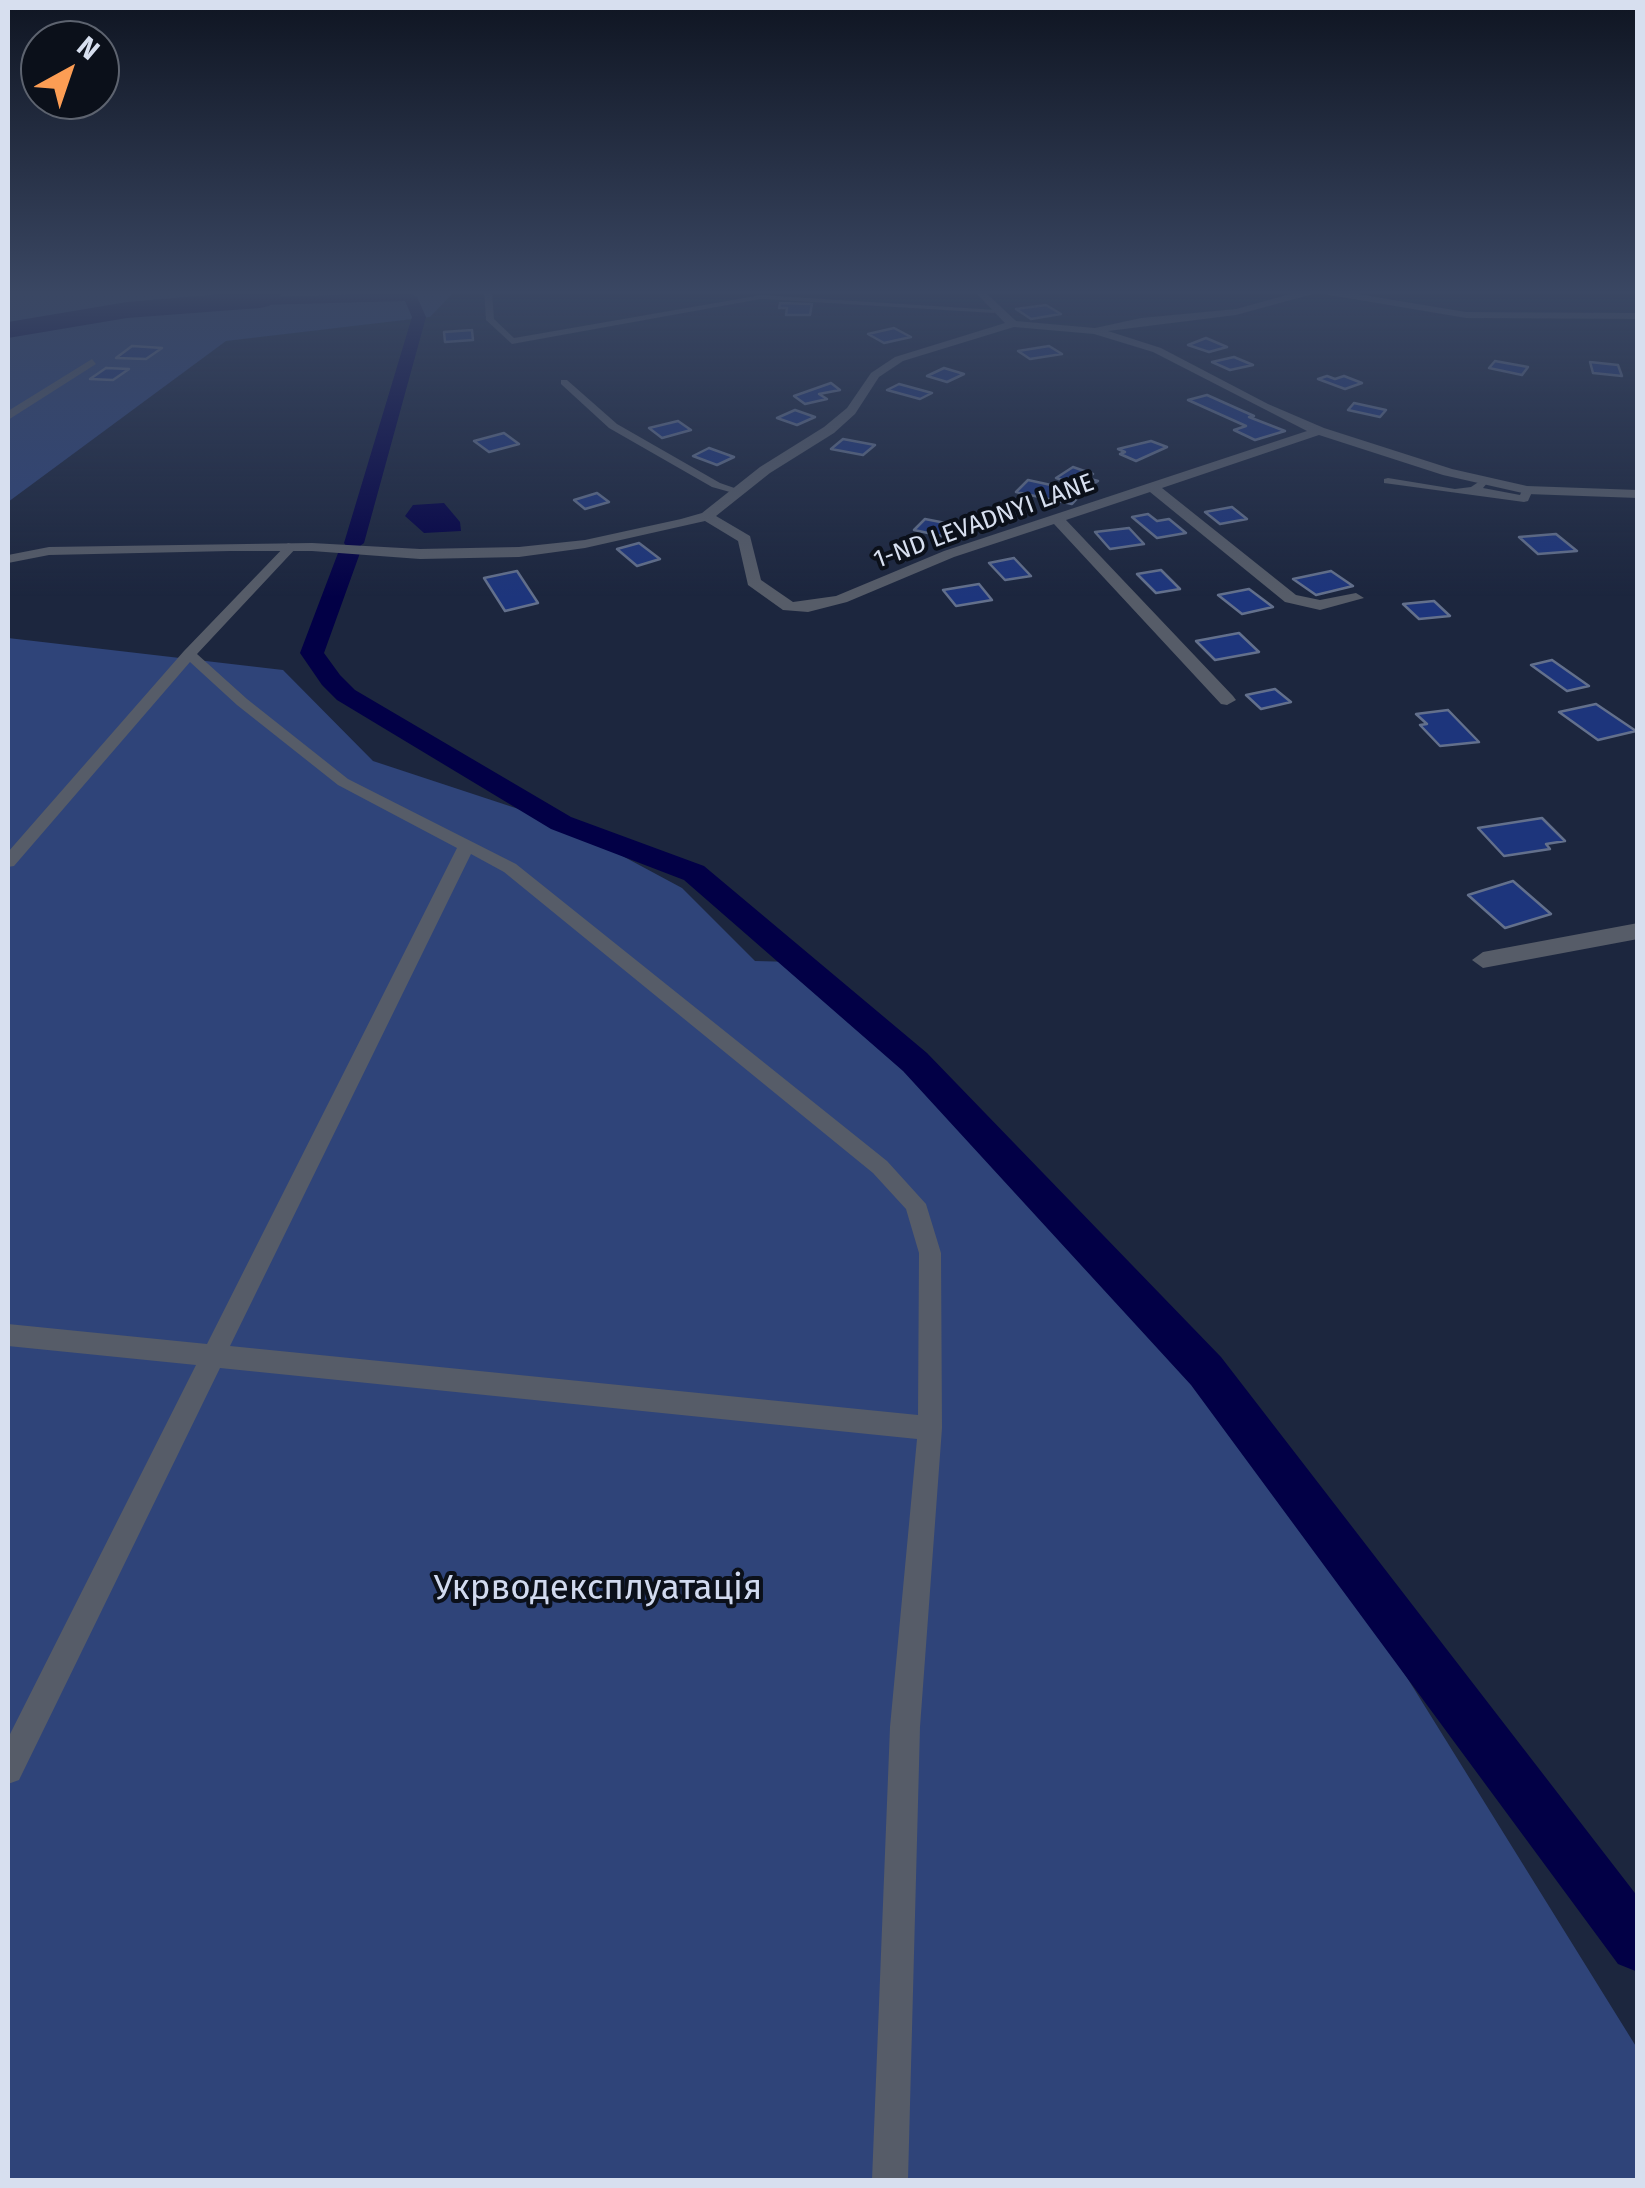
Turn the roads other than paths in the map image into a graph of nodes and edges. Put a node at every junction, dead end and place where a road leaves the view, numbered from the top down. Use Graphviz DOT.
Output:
graph roads {
  1 [pos="44,393"];
  2 [pos="576,393"];
  3 [pos="863,393"];
  4 [pos="1238,393"];
  5 [pos="8,416"];
  6 [pos="1318,431"];
  7 [pos="1388,481"];
  8 [pos="1479,486"];
  9 [pos="1152,488"];
  10 [pos="738,491"];
  11 [pos="1638,494"];
  12 [pos="707,516"];
  13 [pos="1057,520"];
  14 [pos="292,546"];
  15 [pos="8,559"];
  16 [pos="1356,598"];
  17 [pos="188,654"];
  18 [pos="1226,700"];
  19 [pos="467,845"];
  20 [pos="8,862"];
  21 [pos="1638,932"];
  22 [pos="1482,960"];
  23 [pos="8,1334"];
  24 [pos="212,1356"];
  25 [pos="930,1428"];
  26 [pos="8,1768"];
  27 [pos="890,2180"];
  1 -- 5 [label="street"];
  2 -- 10 [label="lane"];
  3 -- 10 [label="street"];
  4 -- 6 [label="street"];
  6 -- 8 [label="street"];
  6 -- 9 [label="street, 1-ND LEVADNYI LANE"];
  7 -- 8 [label="lane"];
  8 -- 11 [label="street"];
  9 -- 13 [label="street, 1-ND LEVADNYI LANE"];
  9 -- 16 [label="street"];
  10 -- 12 [label="street"];
  12 -- 13 [label="street, 1-ND LEVADNYI LANE"];
  12 -- 14 [label="street"];
  13 -- 18 [label="street"];
  14 -- 15 [label="street"];
  14 -- 17 [label="lane"];
  17 -- 19 [label="lane"];
  17 -- 20 [label="lane"];
  19 -- 24 [label="lane"];
  19 -- 25 [label="lane"];
  21 -- 22 [label="street"];
  23 -- 24 [label="lane"];
  24 -- 25 [label="lane"];
  24 -- 26 [label="lane"];
  25 -- 27 [label="lane"];
}
